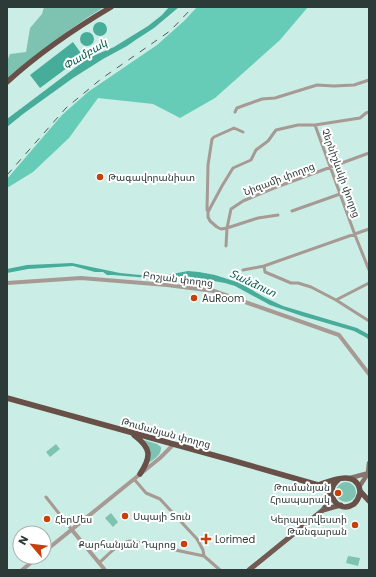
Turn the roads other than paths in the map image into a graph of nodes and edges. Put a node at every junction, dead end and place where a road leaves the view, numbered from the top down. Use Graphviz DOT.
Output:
graph roads {
  1 [pos="111,7"];
  2 [pos="369,80"];
  3 [pos="7,82"];
  4 [pos="235,112"];
  5 [pos="369,112"];
  6 [pos="315,125"];
  7 [pos="243,132"];
  8 [pos="369,153"];
  9 [pos="330,167"];
  10 [pos="340,194"];
  11 [pos="292,211"];
  12 [pos="208,212"];
  13 [pos="278,215"];
  14 [pos="227,228"];
  15 [pos="369,229"];
  16 [pos="355,235"];
  17 [pos="226,246"];
  18 [pos="264,266"];
  19 [pos="243,270"];
  20 [pos="369,270"];
  21 [pos="369,282"];
  22 [pos="7,283"];
  23 [pos="336,300"];
  24 [pos="369,321"];
  25 [pos="369,374"];
  26 [pos="8,399"];
  27 [pos="130,432"];
  28 [pos="174,444"];
  29 [pos="369,463"];
  30 [pos="369,473"];
  31 [pos="140,474"];
  32 [pos="350,478"];
  33 [pos="134,479"];
  34 [pos="339,479"];
  35 [pos="318,485"];
  36 [pos="360,489"];
  37 [pos="332,496"];
  38 [pos="46,497"];
  39 [pos="356,502"];
  40 [pos="369,502"];
  41 [pos="340,506"];
  42 [pos="323,510"];
  43 [pos="72,530"];
  44 [pos="52,546"];
  45 [pos="204,556"];
  46 [pos="99,563"];
  47 [pos="251,569"];
  48 [pos="105,570"];
  49 [pos="220,570"];
  1 -- 3 [label="highway"];
  2 -- 4 [label="street"];
  5 -- 6 [label="street"];
  6 -- 9 [label="street, Չերնիշևսկի փողոց"];
  6 -- 12 [label="street"];
  7 -- 12 [label="street"];
  8 -- 9 [label="street, Նիզամի փողոց"];
  9 -- 10 [label="street, Չերնիշևսկի փողոց"];
  9 -- 14 [label="street, Նիզամի փողոց"];
  10 -- 11 [label="street"];
  10 -- 16 [label="street, Չերնիշևսկի փողոց"];
  12 -- 14 [label="street"];
  13 -- 14 [label="street"];
  14 -- 17 [label="street, Նիզամի փողոց"];
  15 -- 16 [label="street"];
  16 -- 18 [label="street"];
  16 -- 20 [label="street, Չերնիշևսկի փողոց"];
  18 -- 19 [label="street"];
  18 -- 23 [label="street"];
  21 -- 23 [label="street"];
  22 -- 25 [label="street, Բոշյան փողոց"];
  23 -- 24 [label="street"];
  26 -- 27 [label="highway, Թումանյան փողոց"];
  27 -- 28 [label="highway, Թումանյան փողոց"];
  27 -- 31 [label="highway"];
  28 -- 31 [label="street"];
  28 -- 35 [label="highway, Թումանյան փողոց"];
  29 -- 30 [label="main road"];
  30 -- 32 [label="main road"];
  30 -- 36 [label="main road"];
  31 -- 33 [label="street"];
  32 -- 34 [label="highway"];
  32 -- 36 [label="highway"];
  33 -- 43 [label="street"];
  33 -- 45 [label="street"];
  34 -- 35 [label="highway"];
  34 -- 37 [label="highway"];
  35 -- 37 [label="highway"];
  36 -- 39 [label="highway"];
  36 -- 40 [label="highway"];
  37 -- 41 [label="highway"];
  37 -- 42 [label="main road"];
  38 -- 43 [label="street"];
  39 -- 40 [label="highway"];
  39 -- 41 [label="highway"];
  41 -- 42 [label="main road"];
  42 -- 47 [label="main road"];
  43 -- 44 [label="street"];
  43 -- 46 [label="street"];
  45 -- 46 [label="street"];
  45 -- 49 [label="street"];
  46 -- 48 [label="street"];
}
